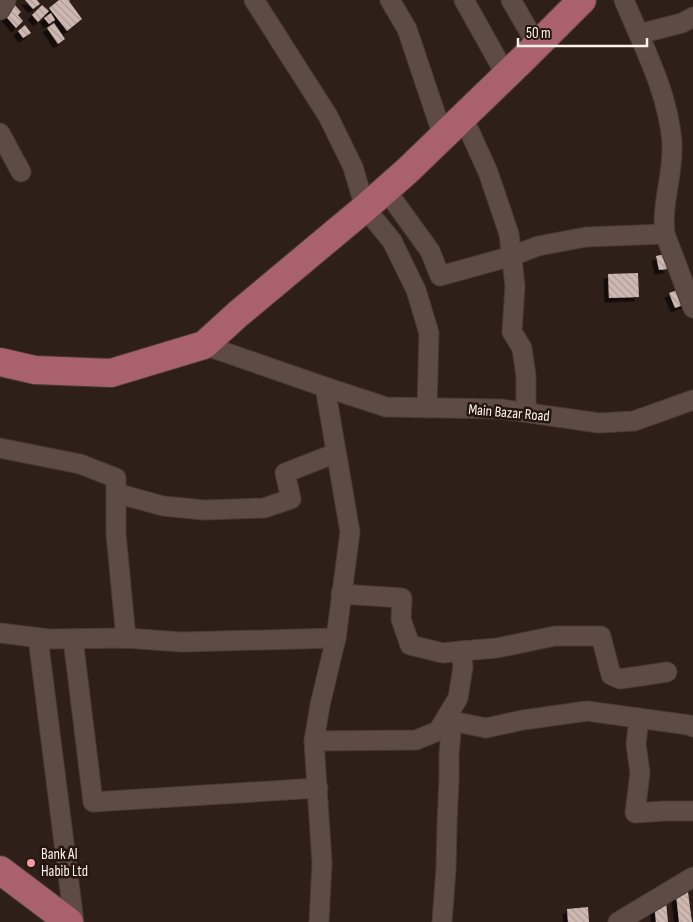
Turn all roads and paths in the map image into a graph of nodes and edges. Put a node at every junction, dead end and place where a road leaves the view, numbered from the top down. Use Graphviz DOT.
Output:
graph roads {
  1 [pos="6,0"];
  2 [pos="254,0"];
  3 [pos="390,0"];
  4 [pos="464,0"];
  5 [pos="511,0"];
  6 [pos="582,0"];
  7 [pos="624,0"];
  8 [pos="0,10"];
  9 [pos="693,17"];
  10 [pos="639,34"];
  11 [pos="537,45"];
  12 [pos="506,75"];
  13 [pos="463,117"];
  14 [pos="0,134"];
  15 [pos="443,136"];
  16 [pos="21,172"];
  17 [pos="386,190"];
  18 [pos="365,208"];
  19 [pos="665,234"];
  20 [pos="512,256"];
  21 [pos="693,308"];
  22 [pos="204,345"];
  23 [pos="0,362"];
  24 [pos="325,387"];
  25 [pos="693,400"];
  26 [pos="427,408"];
  27 [pos="526,412"];
  28 [pos="0,448"];
  29 [pos="336,453"];
  30 [pos="116,493"];
  31 [pos="341,594"];
  32 [pos="0,633"];
  33 [pos="38,638"];
  34 [pos="126,638"];
  35 [pos="336,638"];
  36 [pos="73,639"];
  37 [pos="461,650"];
  38 [pos="667,672"];
  39 [pos="639,718"];
  40 [pos="449,720"];
  41 [pos="693,727"];
  42 [pos="314,741"];
  43 [pos="318,788"];
  44 [pos="693,811"];
  45 [pos="0,870"];
  46 [pos="693,877"];
  47 [pos="69,922"];
  48 [pos="74,922"];
  49 [pos="319,922"];
  50 [pos="442,922"];
  51 [pos="618,922"];
  1 -- 8 [label="street"];
  2 -- 18 [label="street"];
  3 -- 15 [label="street"];
  4 -- 12 [label="street"];
  5 -- 11 [label="street"];
  6 -- 11 [label="main road"];
  7 -- 10 [label="street"];
  9 -- 10 [label="street"];
  10 -- 19 [label="street"];
  11 -- 12 [label="main road"];
  12 -- 13 [label="main road"];
  13 -- 15 [label="main road"];
  13 -- 20 [label="street"];
  14 -- 16 [label="street"];
  15 -- 17 [label="main road"];
  17 -- 18 [label="main road"];
  17 -- 20 [label="street"];
  18 -- 22 [label="main road"];
  18 -- 26 [label="street"];
  19 -- 20 [label="street"];
  19 -- 21 [label="street"];
  20 -- 27 [label="street"];
  22 -- 23 [label="main road"];
  22 -- 24 [label="street, Main Bazar Road"];
  24 -- 26 [label="street, Main Bazar Road"];
  24 -- 29 [label="street"];
  25 -- 27 [label="street, Main Bazar Road"];
  26 -- 27 [label="street, Main Bazar Road"];
  28 -- 30 [label="street"];
  29 -- 30 [label="street"];
  29 -- 31 [label="street"];
  30 -- 34 [label="street"];
  31 -- 35 [label="street"];
  31 -- 37 [label="street"];
  32 -- 33 [label="street"];
  33 -- 36 [label="street"];
  33 -- 48 [label="street"];
  34 -- 35 [label="street"];
  34 -- 36 [label="street"];
  35 -- 42 [label="street"];
  36 -- 43 [label="street"];
  37 -- 38 [label="street"];
  37 -- 40 [label="street"];
  39 -- 40 [label="street"];
  39 -- 41 [label="street"];
  39 -- 44 [label="street"];
  40 -- 42 [label="street"];
  40 -- 50 [label="street"];
  42 -- 43 [label="street"];
  43 -- 49 [label="street"];
  45 -- 47 [label="main road"];
  46 -- 51 [label="street"];
}
